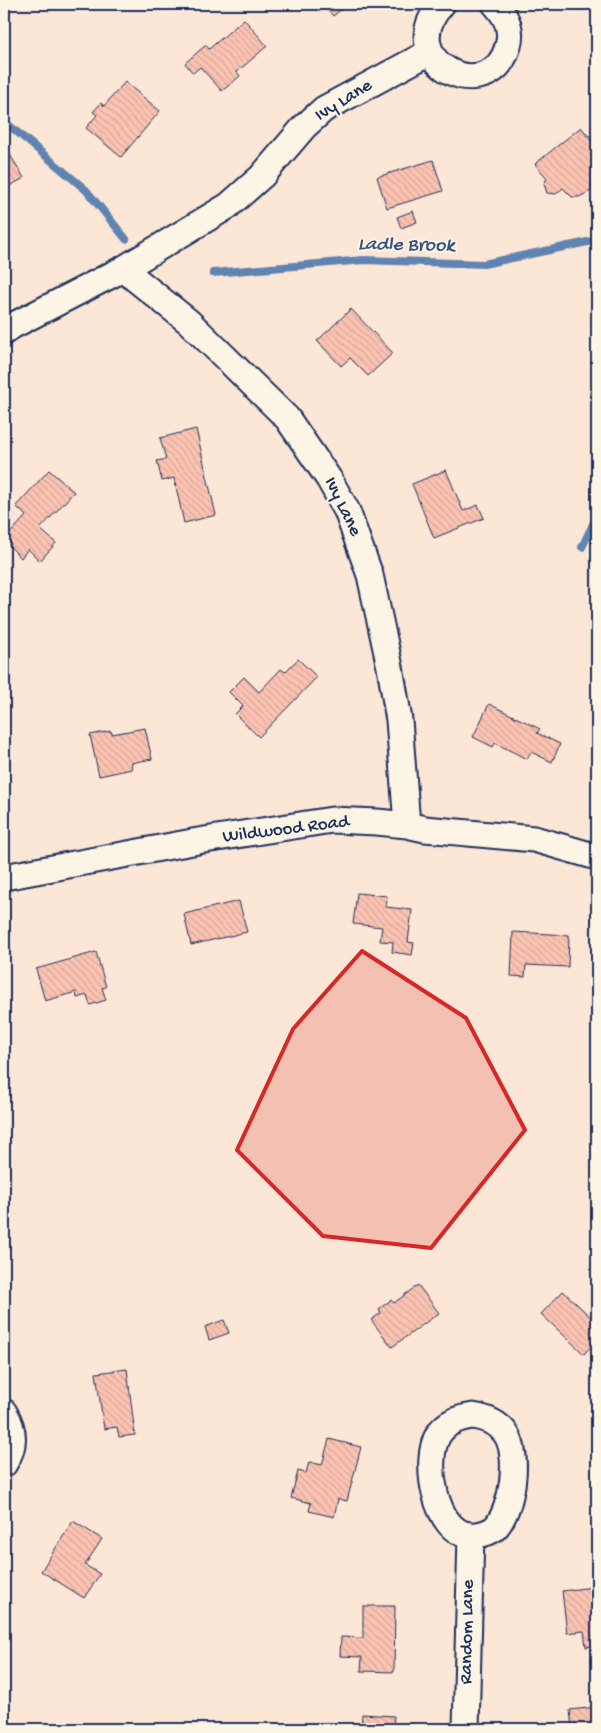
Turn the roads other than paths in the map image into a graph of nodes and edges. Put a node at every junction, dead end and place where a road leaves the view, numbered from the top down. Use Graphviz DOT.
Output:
graph roads {
  1 [pos="442,4"];
  2 [pos="495,4"];
  3 [pos="430,52"];
  4 [pos="123,269"];
  5 [pos="4,332"];
  6 [pos="407,825"];
  7 [pos="597,857"];
  8 [pos="4,876"];
  9 [pos="4,1412"];
  10 [pos="4,1464"];
  11 [pos="471,1536"];
  12 [pos="466,1729"];
  1 -- 3 [label="street"];
  2 -- 3 [label="street"];
  3 -- 4 [label="street, Ivy Lane"];
  4 -- 5 [label="street, Ivy Lane"];
  4 -- 6 [label="street, Ivy Lane"];
  6 -- 7 [label="street, Wildwood Road"];
  6 -- 8 [label="street, Wildwood Road"];
  9 -- 10 [label="street"];
  11 -- 11 [label="street"];
  11 -- 12 [label="street, Random Lane"];
}
